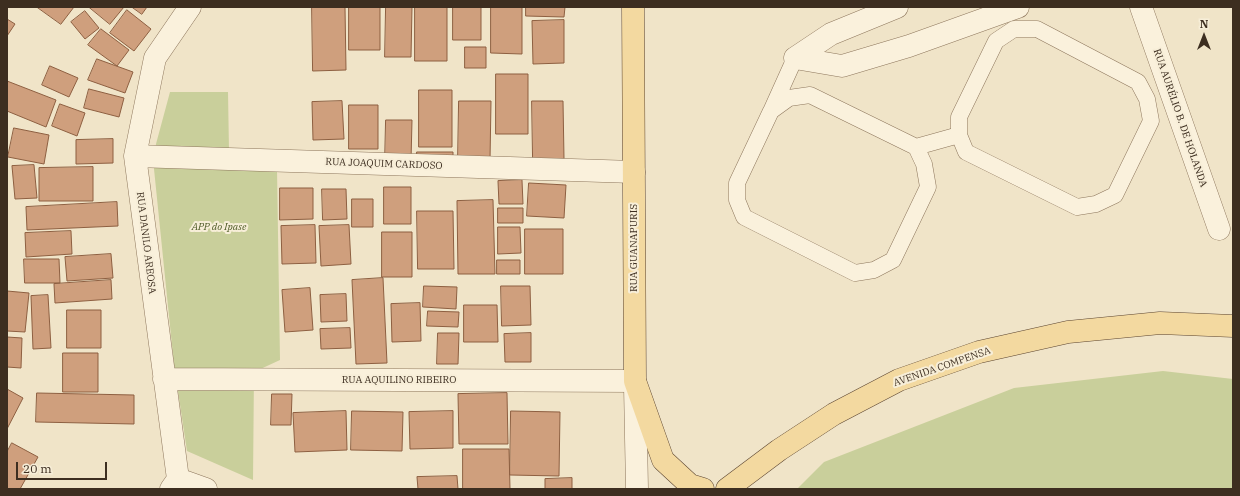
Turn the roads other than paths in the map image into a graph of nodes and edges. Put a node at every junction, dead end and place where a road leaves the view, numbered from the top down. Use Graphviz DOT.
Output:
graph roads {
  1 [pos="190,7"];
  2 [pos="633,7"];
  3 [pos="897,7"];
  4 [pos="1141,7"];
  5 [pos="1012,13"];
  6 [pos="795,58"];
  7 [pos="1171,92"];
  8 [pos="1147,99"];
  9 [pos="771,111"];
  10 [pos="959,135"];
  11 [pos="916,147"];
  12 [pos="135,156"];
  13 [pos="634,172"];
  14 [pos="1219,229"];
  15 [pos="1233,326"];
  16 [pos="164,379"];
  17 [pos="635,381"];
  18 [pos="174,484"];
  19 [pos="206,489"];
  20 [pos="637,489"];
  21 [pos="703,489"];
  22 [pos="727,489"];
  1 -- 12 [label="street, RUA DANILO AREOSA"];
  2 -- 13 [label="main road, RUA GUANAPURIS"];
  3 -- 6 [label="street"];
  4 -- 7 [label="street, RUA AURÉLIO B. DE HOLANDA"];
  5 -- 6 [label="street"];
  5 -- 8 [label="lane"];
  5 -- 10 [label="lane"];
  6 -- 9 [label="lane"];
  7 -- 8 [label="lane"];
  7 -- 14 [label="street, RUA AURÉLIO B. DE HOLANDA"];
  8 -- 10 [label="lane"];
  9 -- 11 [label="lane"];
  9 -- 11 [label="lane"];
  10 -- 11 [label="lane"];
  12 -- 13 [label="street, RUA JOAQUIM CARDOSO"];
  12 -- 16 [label="street, RUA DANILO AREOSA"];
  13 -- 17 [label="main road, RUA GUANAPURIS"];
  15 -- 22 [label="main road, AVENIDA COMPENSA"];
  16 -- 17 [label="street, RUA AQUILINO RIBEIRO"];
  16 -- 18 [label="street, RUA DANILO AREOSA"];
  17 -- 20 [label="street, RUA GUANAPURIS"];
  17 -- 21 [label="main road"];
  18 -- 19 [label="street"];
}
